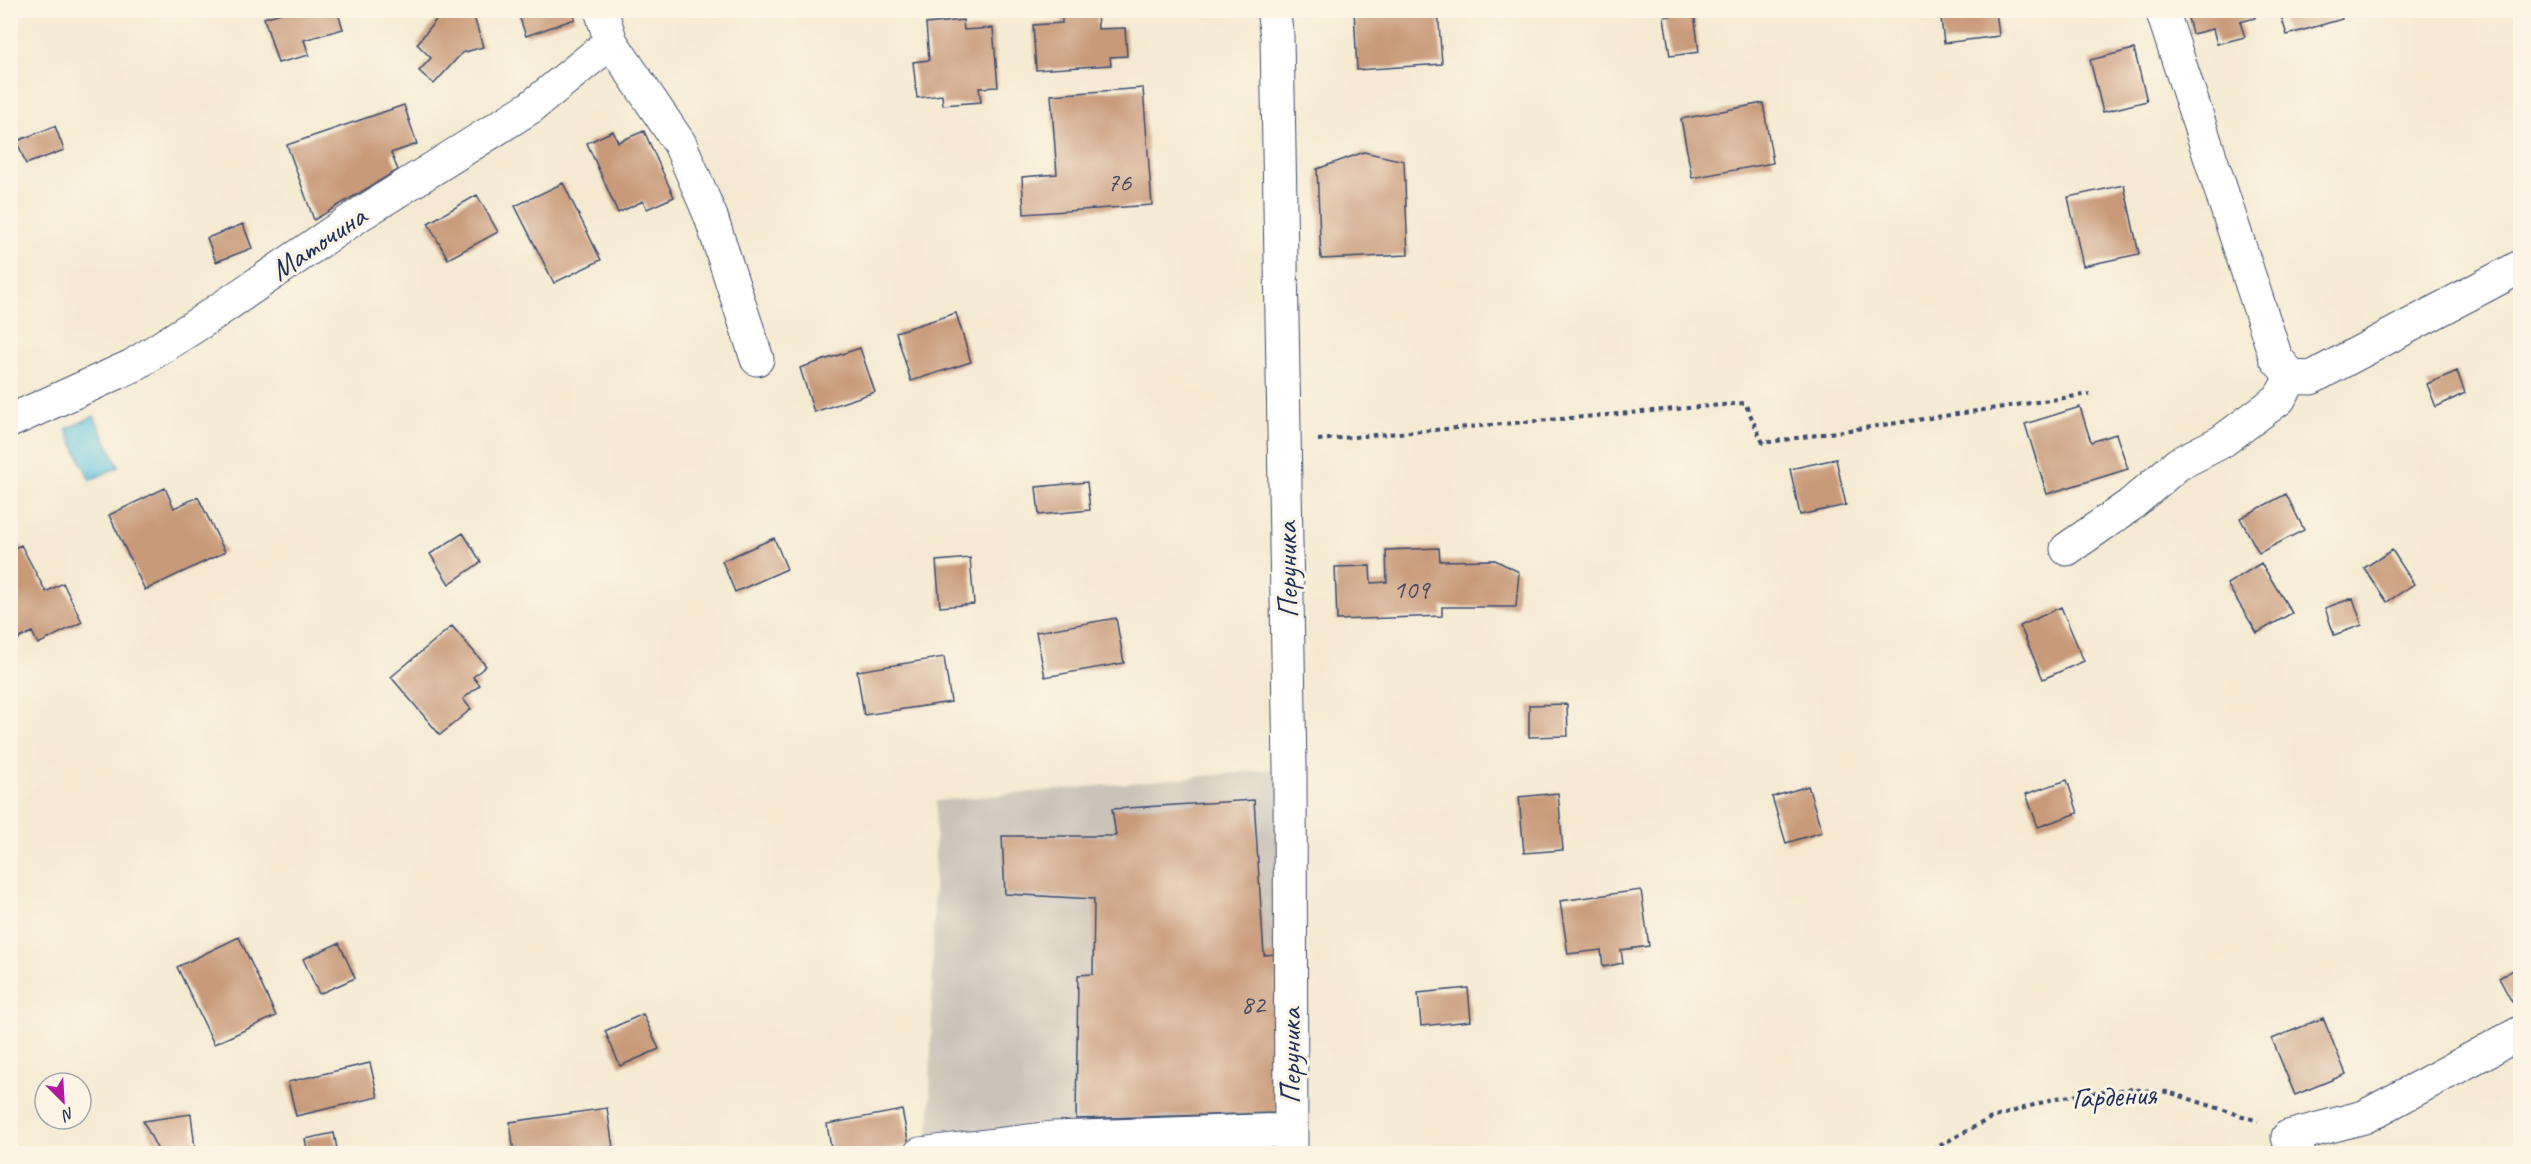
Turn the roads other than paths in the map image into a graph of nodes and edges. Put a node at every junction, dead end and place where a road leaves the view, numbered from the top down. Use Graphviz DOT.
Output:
graph roads {
  1 [pos="601,10"];
  2 [pos="1273,10"];
  3 [pos="2162,10"];
  4 [pos="611,42"];
  5 [pos="2520,267"];
  6 [pos="757,359"];
  7 [pos="2292,378"];
  8 [pos="10,421"];
  9 [pos="2067,549"];
  10 [pos="2520,1033"];
  11 [pos="1290,1142"];
  12 [pos="2293,1145"];
  13 [pos="920,1154"];
  1 -- 4 [label="street"];
  2 -- 11 [label="street, Перуника"];
  3 -- 7 [label="street"];
  4 -- 6 [label="street"];
  4 -- 8 [label="street, Маточина"];
  5 -- 7 [label="street"];
  7 -- 9 [label="street"];
  10 -- 12 [label="street"];
  11 -- 13 [label="street"];
}
